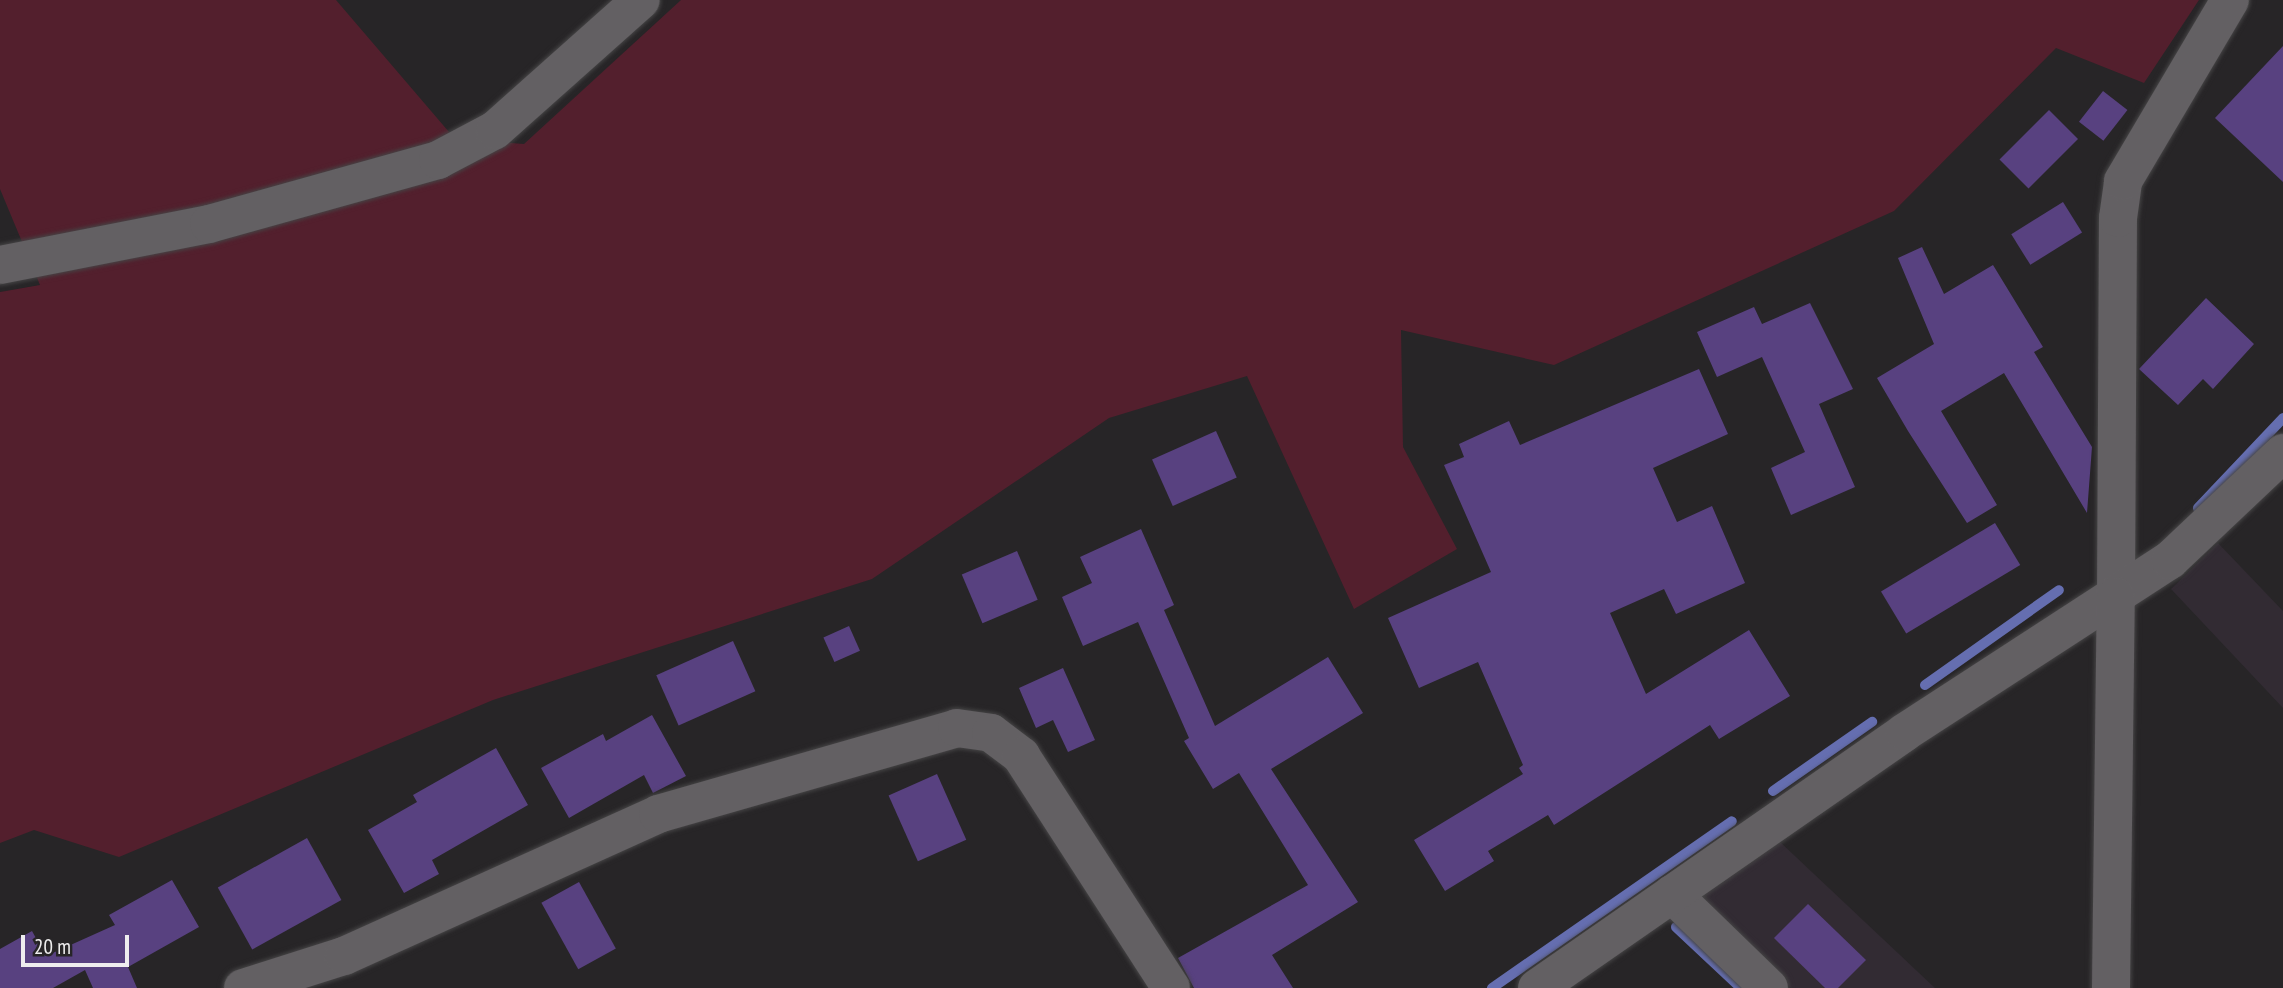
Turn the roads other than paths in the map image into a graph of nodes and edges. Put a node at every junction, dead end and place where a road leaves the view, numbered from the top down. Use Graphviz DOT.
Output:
graph roads {
  1 [pos="641,0"];
  2 [pos="2231,0"];
  3 [pos="0,265"];
  4 [pos="2283,453"];
  5 [pos="2116,596"];
  6 [pos="1672,894"];
  7 [pos="243,988"];
  8 [pos="1171,988"];
  9 [pos="1537,988"];
  10 [pos="1769,988"];
  11 [pos="2111,988"];
  1 -- 3 [label="street"];
  2 -- 5 [label="street"];
  4 -- 5 [label="street"];
  5 -- 6 [label="street"];
  5 -- 11 [label="street"];
  6 -- 9 [label="street"];
  6 -- 10 [label="street"];
  7 -- 8 [label="street"];
}
